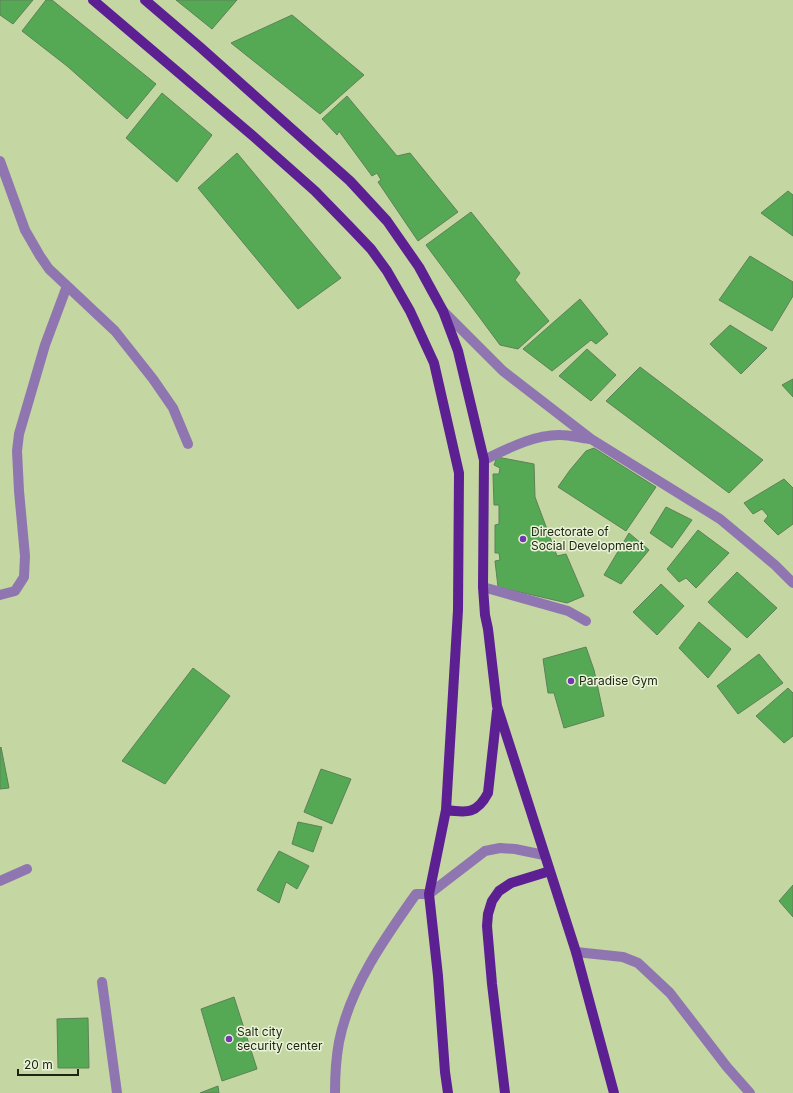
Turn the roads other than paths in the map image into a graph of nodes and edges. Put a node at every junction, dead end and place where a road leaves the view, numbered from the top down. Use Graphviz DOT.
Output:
graph roads {
  1 [pos="93,0"];
  2 [pos="145,0"];
  3 [pos="0,161"];
  4 [pos="67,286"];
  5 [pos="443,311"];
  6 [pos="591,439"];
  7 [pos="188,444"];
  8 [pos="484,460"];
  9 [pos="793,583"];
  10 [pos="483,587"];
  11 [pos="0,595"];
  12 [pos="586,621"];
  13 [pos="497,706"];
  14 [pos="446,810"];
  15 [pos="544,854"];
  16 [pos="27,869"];
  17 [pos="550,870"];
  18 [pos="0,881"];
  19 [pos="429,894"];
  20 [pos="576,952"];
  21 [pos="102,982"];
  22 [pos="117,1093"];
  23 [pos="335,1093"];
  24 [pos="448,1093"];
  25 [pos="505,1093"];
  26 [pos="614,1093"];
  27 [pos="750,1093"];
  1 -- 14 [label="main road"];
  2 -- 5 [label="main road"];
  3 -- 4 [label="street"];
  4 -- 7 [label="street"];
  4 -- 11 [label="street"];
  5 -- 6 [label="street"];
  5 -- 8 [label="main road"];
  6 -- 8 [label="street"];
  6 -- 9 [label="street"];
  8 -- 10 [label="main road"];
  10 -- 12 [label="street"];
  10 -- 13 [label="main road"];
  13 -- 14 [label="main road"];
  13 -- 15 [label="main road"];
  14 -- 19 [label="main road"];
  15 -- 17 [label="main road"];
  15 -- 19 [label="street"];
  16 -- 18 [label="street"];
  17 -- 20 [label="main road"];
  17 -- 25 [label="main road"];
  19 -- 23 [label="street"];
  19 -- 24 [label="main road"];
  20 -- 26 [label="main road"];
  20 -- 27 [label="street"];
  21 -- 22 [label="street"];
}
